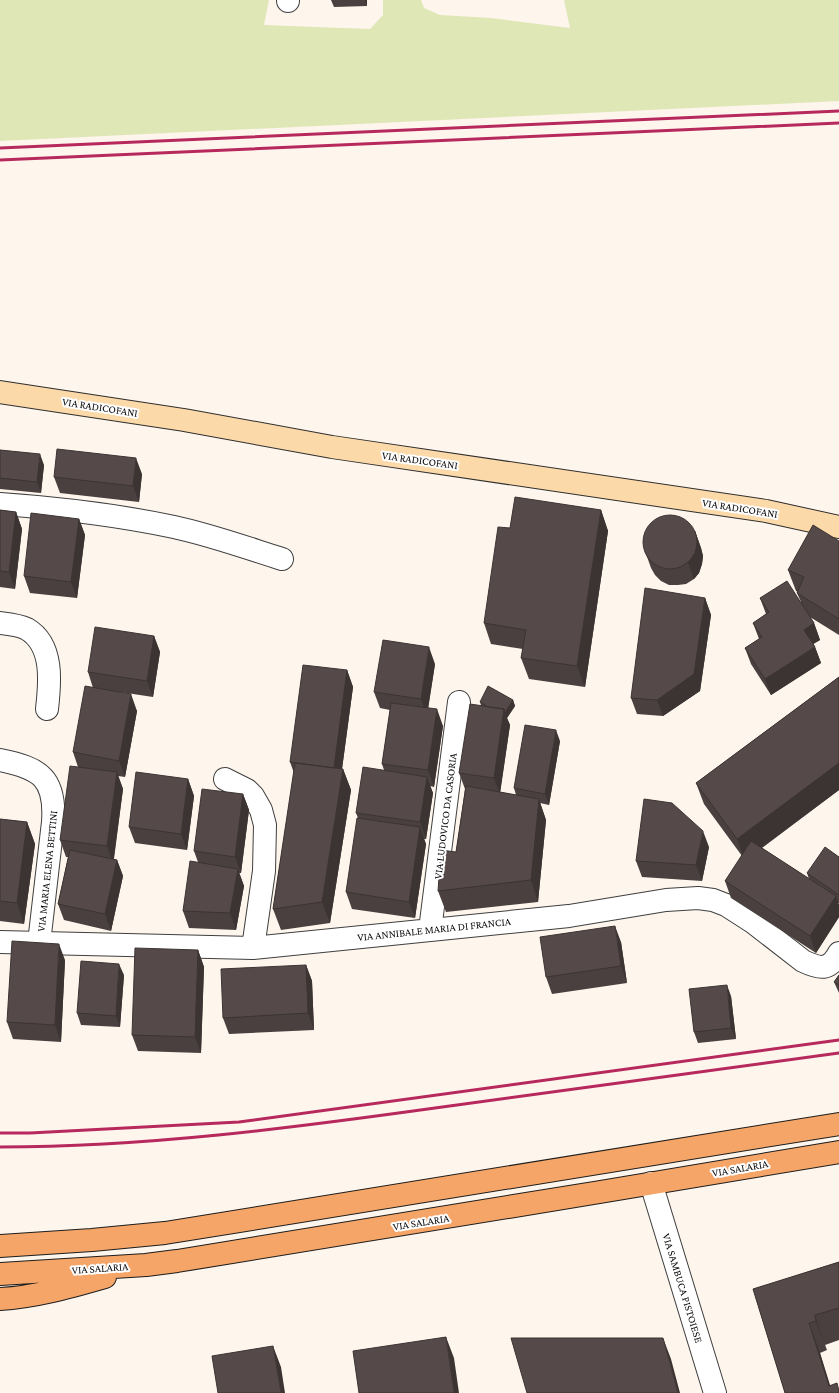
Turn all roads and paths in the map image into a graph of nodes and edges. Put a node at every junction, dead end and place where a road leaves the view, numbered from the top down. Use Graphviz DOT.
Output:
graph roads {
  1 [pos="0,392"];
  2 [pos="0,504"];
  3 [pos="839,527"];
  4 [pos="282,559"];
  5 [pos="0,623"];
  6 [pos="459,702"];
  7 [pos="47,709"];
  8 [pos="0,760"];
  9 [pos="225,779"];
  10 [pos="430,930"];
  11 [pos="0,942"];
  12 [pos="39,943"];
  13 [pos="253,948"];
  14 [pos="839,953"];
  15 [pos="839,1124"];
  16 [pos="839,1152"];
  17 [pos="651,1183"];
  18 [pos="0,1246"];
  19 [pos="146,1265"];
  20 [pos="0,1274"];
  21 [pos="0,1299"];
  22 [pos="715,1393"];
  1 -- 3 [label="street, VIA RADICOFANI"];
  2 -- 4 [label="street"];
  5 -- 7 [label="street"];
  6 -- 10 [label="street, VIA LUDOVICO DA CASORIA"];
  8 -- 12 [label="street, VIA MARIA ELENA BETTINI"];
  9 -- 13 [label="street"];
  10 -- 13 [label="street, VIA ANNIBALE MARIA DI FRANCIA"];
  10 -- 14 [label="street, VIA ANNIBALE MARIA DI FRANCIA"];
  11 -- 12 [label="street, VIA ANNIBALE MARIA DI FRANCIA"];
  12 -- 13 [label="street, VIA ANNIBALE MARIA DI FRANCIA"];
  15 -- 18 [label="main road"];
  16 -- 17 [label="main road, VIA SALARIA"];
  17 -- 19 [label="main road, VIA SALARIA"];
  17 -- 22 [label="street, VIA SAMBUCA PISTOIESE"];
  19 -- 20 [label="main road, VIA SALARIA"];
  19 -- 21 [label="main road"];
}
